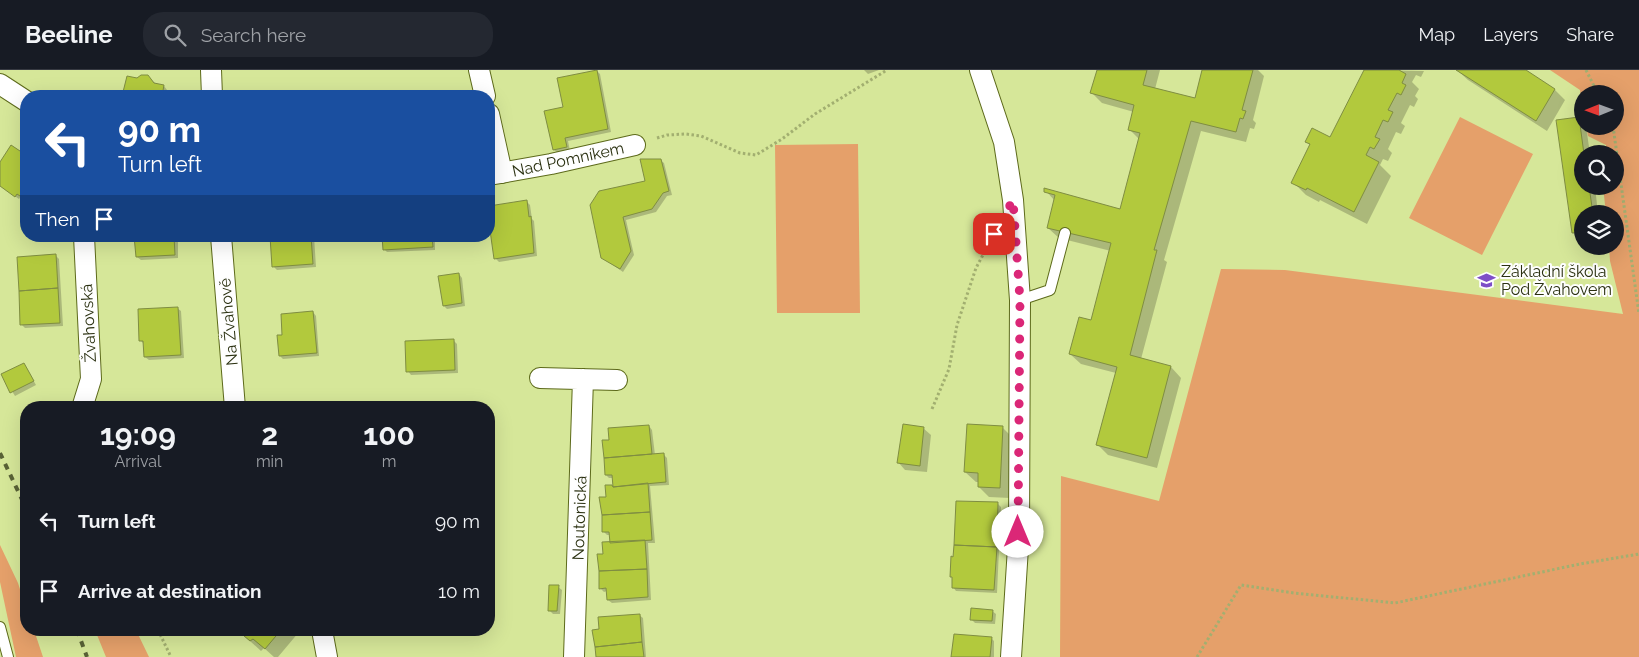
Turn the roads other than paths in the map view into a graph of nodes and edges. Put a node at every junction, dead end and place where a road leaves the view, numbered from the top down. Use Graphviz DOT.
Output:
graph roads {
  1 [pos="211,70"];
  2 [pos="479,70"];
  3 [pos="980,70"];
  4 [pos="0,84"];
  5 [pos="212,90"];
  6 [pos="484,90"];
  7 [pos="20,97"];
  8 [pos="634,146"];
  9 [pos="495,174"];
  10 [pos="1065,232"];
  11 [pos="84,242"];
  12 [pos="221,242"];
  13 [pos="1020,300"];
  14 [pos="540,378"];
  15 [pos="583,379"];
  16 [pos="617,380"];
  17 [pos="84,401"];
  18 [pos="234,401"];
  19 [pos="0,627"];
  20 [pos="323,636"];
  21 [pos="8,657"];
  22 [pos="326,657"];
  23 [pos="574,657"];
  24 [pos="1011,657"];
  1 -- 5 [label="street"];
  2 -- 6 [label="street"];
  3 -- 13 [label="street"];
  4 -- 7 [label="street"];
  8 -- 9 [label="street, Nad Pomníkem"];
  10 -- 13 [label="lane"];
  11 -- 17 [label="street, Žvahovská"];
  12 -- 18 [label="street, Na Žvahově"];
  13 -- 24 [label="street"];
  14 -- 15 [label="street"];
  15 -- 16 [label="street"];
  15 -- 23 [label="street, Noutonická"];
  19 -- 21 [label="lane"];
  20 -- 22 [label="street"];
}
